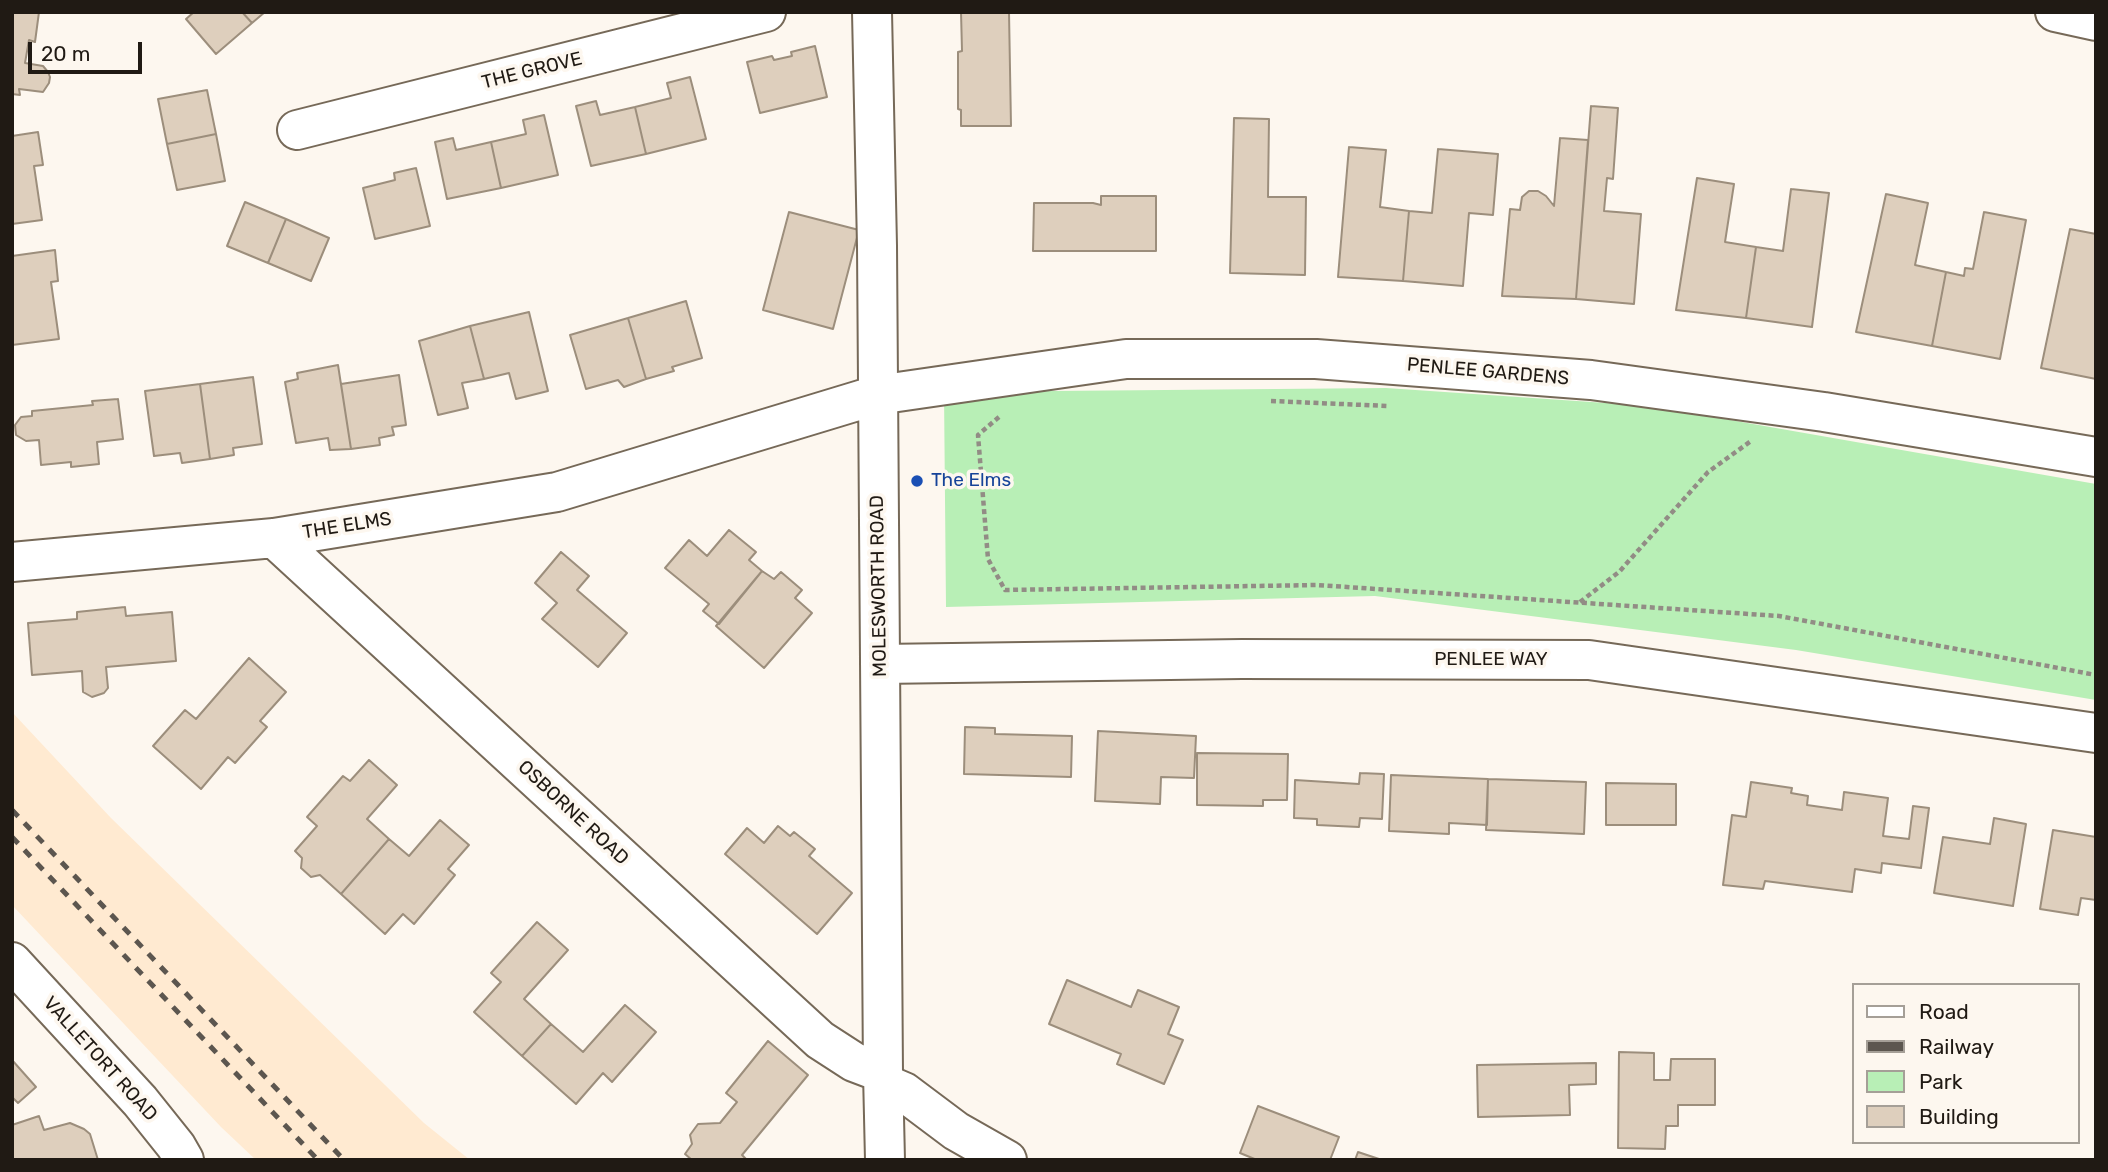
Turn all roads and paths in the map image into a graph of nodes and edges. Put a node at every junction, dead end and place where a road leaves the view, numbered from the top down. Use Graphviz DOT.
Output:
graph roads {
  1 [pos="766,12"];
  2 [pos="872,12"];
  3 [pos="2055,12"];
  4 [pos="2096,21"];
  5 [pos="297,130"];
  6 [pos="877,395"];
  7 [pos="1262,400"];
  8 [pos="1391,407"];
  9 [pos="999,417"];
  10 [pos="1739,439"];
  11 [pos="2096,457"];
  12 [pos="274,538"];
  13 [pos="12,562"];
  14 [pos="1580,602"];
  15 [pos="880,664"];
  16 [pos="2096,675"];
  17 [pos="2096,733"];
  18 [pos="12,962"];
  19 [pos="883,1078"];
  20 [pos="184,1160"];
  21 [pos="885,1160"];
  22 [pos="1007,1160"];
  1 -- 5 [label="street, THE GROVE"];
  2 -- 6 [label="street, MOLESWORTH ROAD"];
  3 -- 4 [label="street"];
  6 -- 11 [label="street, PENLEE GARDENS"];
  6 -- 12 [label="street, THE ELMS"];
  6 -- 15 [label="street, MOLESWORTH ROAD"];
  7 -- 8 [label="path"];
  9 -- 14 [label="path"];
  10 -- 14 [label="path"];
  12 -- 13 [label="street, THE ELMS"];
  12 -- 19 [label="street, OSBORNE ROAD"];
  14 -- 16 [label="path"];
  15 -- 17 [label="street, PENLEE WAY"];
  15 -- 19 [label="street, MOLESWORTH ROAD"];
  18 -- 20 [label="street, VALLETORT ROAD"];
  19 -- 21 [label="street, MOLESWORTH ROAD"];
  19 -- 22 [label="street, OSBORNE ROAD"];
}
